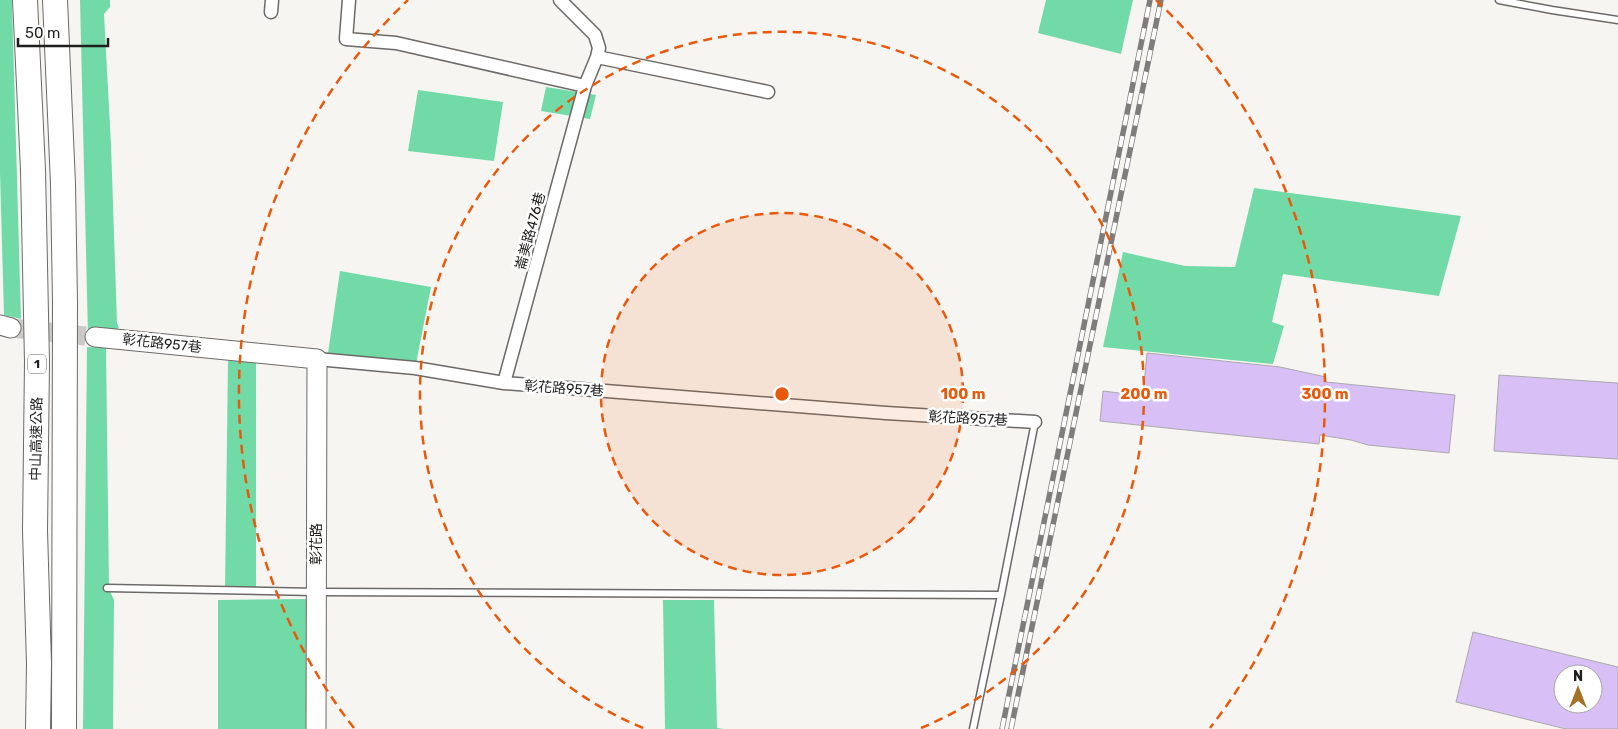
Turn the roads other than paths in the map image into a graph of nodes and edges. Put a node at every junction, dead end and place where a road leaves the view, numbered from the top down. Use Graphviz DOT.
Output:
graph roads {
  1 [pos="25,0"];
  2 [pos="55,0"];
  3 [pos="349,0"];
  4 [pos="560,0"];
  5 [pos="1499,0"];
  6 [pos="1525,2"];
  7 [pos="1618,20"];
  8 [pos="597,57"];
  9 [pos="585,86"];
  10 [pos="768,92"];
  11 [pos="95,337"];
  12 [pos="317,359"];
  13 [pos="504,384"];
  14 [pos="1035,422"];
  15 [pos="107,588"];
  16 [pos="316,592"];
  17 [pos="1001,595"];
  18 [pos="38,729"];
  19 [pos="64,729"];
  20 [pos="316,729"];
  21 [pos="973,729"];
  1 -- 18 [label="highway, 中山高速公路 / 1"];
  2 -- 19 [label="highway, 中山高速公路 / 1"];
  3 -- 9 [label="street"];
  4 -- 8 [label="street"];
  5 -- 6 [label="lane"];
  6 -- 7 [label="lane"];
  8 -- 9 [label="street, 崙美路476巷"];
  8 -- 10 [label="street"];
  9 -- 13 [label="street, 崙美路476巷"];
  11 -- 12 [label="street, 彰花路957巷"];
  12 -- 13 [label="street, 彰花路957巷"];
  12 -- 16 [label="street, 彰花路"];
  13 -- 14 [label="street, 彰花路957巷"];
  14 -- 17 [label="lane"];
  15 -- 16 [label="lane"];
  16 -- 17 [label="lane"];
  16 -- 20 [label="street, 彰花路"];
  17 -- 21 [label="lane"];
}
